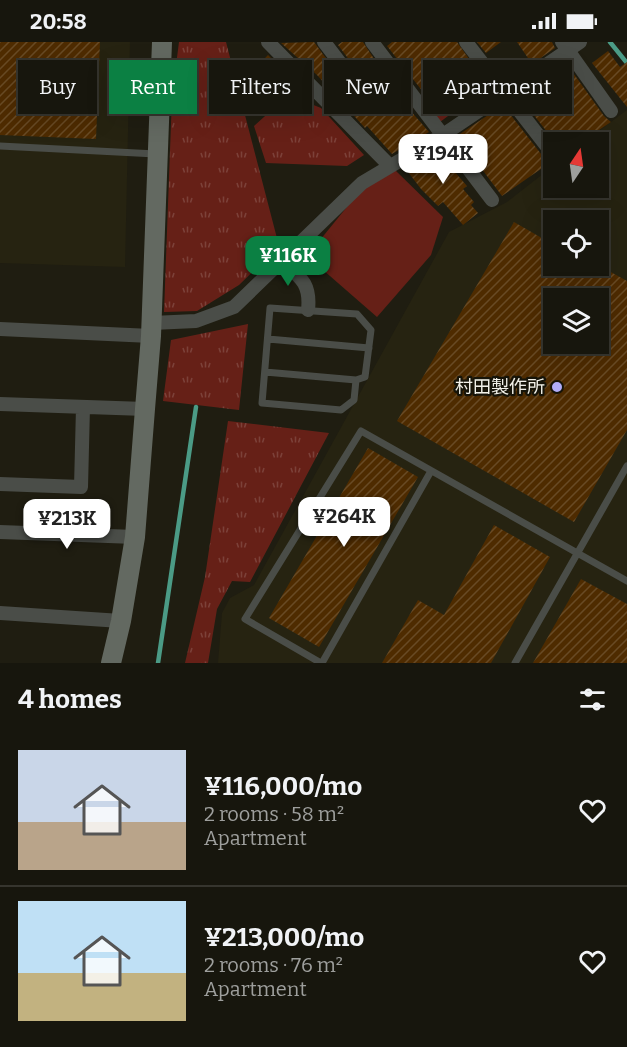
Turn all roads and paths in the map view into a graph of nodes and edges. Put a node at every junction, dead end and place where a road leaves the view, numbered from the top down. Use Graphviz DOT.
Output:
graph roads {
  1 [pos="162,42"];
  2 [pos="268,42"];
  3 [pos="324,42"];
  4 [pos="372,42"];
  5 [pos="466,42"];
  6 [pos="570,45"];
  7 [pos="338,60"];
  8 [pos="386,60"];
  9 [pos="480,60"];
  10 [pos="550,60"];
  11 [pos="411,93"];
  12 [pos="611,111"];
  13 [pos="474,114"];
  14 [pos="522,114"];
  15 [pos="443,135"];
  16 [pos="543,141"];
  17 [pos="0,146"];
  18 [pos="157,154"];
  19 [pos="389,165"];
  20 [pos="492,200"];
  21 [pos="280,260"];
  22 [pos="308,310"];
  23 [pos="0,329"];
  24 [pos="151,329"];
  25 [pos="268,339"];
  26 [pos="369,348"];
  27 [pos="265,372"];
  28 [pos="356,380"];
  29 [pos="0,404"];
  30 [pos="83,407"];
  31 [pos="145,409"];
  32 [pos="627,466"];
  33 [pos="431,471"];
  34 [pos="0,484"];
  35 [pos="0,532"];
  36 [pos="135,537"];
  37 [pos="578,553"];
  38 [pos="627,580"];
  39 [pos="0,613"];
  40 [pos="121,621"];
  41 [pos="111,663"];
  42 [pos="321,663"];
  43 [pos="515,663"];
  1 -- 18 [label="street"];
  2 -- 19 [label="street"];
  3 -- 7 [label="street"];
  4 -- 8 [label="street"];
  5 -- 9 [label="street"];
  6 -- 10 [label="street"];
  6 -- 12 [label="street"];
  11 -- 15 [label="street"];
  13 -- 15 [label="street"];
  14 -- 16 [label="street"];
  15 -- 19 [label="street"];
  15 -- 20 [label="street"];
  17 -- 18 [label="lane"];
  18 -- 24 [label="street"];
  19 -- 21 [label="street"];
  21 -- 22 [label="street"];
  21 -- 24 [label="street"];
  22 -- 25 [label="lane"];
  22 -- 26 [label="lane"];
  23 -- 24 [label="street"];
  24 -- 31 [label="street"];
  25 -- 26 [label="lane"];
  25 -- 27 [label="lane"];
  26 -- 28 [label="lane"];
  27 -- 28 [label="lane"];
  27 -- 28 [label="lane"];
  29 -- 30 [label="street"];
  30 -- 31 [label="street"];
  30 -- 34 [label="street"];
  31 -- 36 [label="street"];
  32 -- 37 [label="lane"];
  33 -- 37 [label="lane"];
  33 -- 42 [label="lane"];
  33 -- 42 [label="lane"];
  35 -- 36 [label="street"];
  36 -- 40 [label="street"];
  37 -- 38 [label="lane"];
  37 -- 43 [label="lane"];
  39 -- 40 [label="street"];
  40 -- 41 [label="street"];
}
